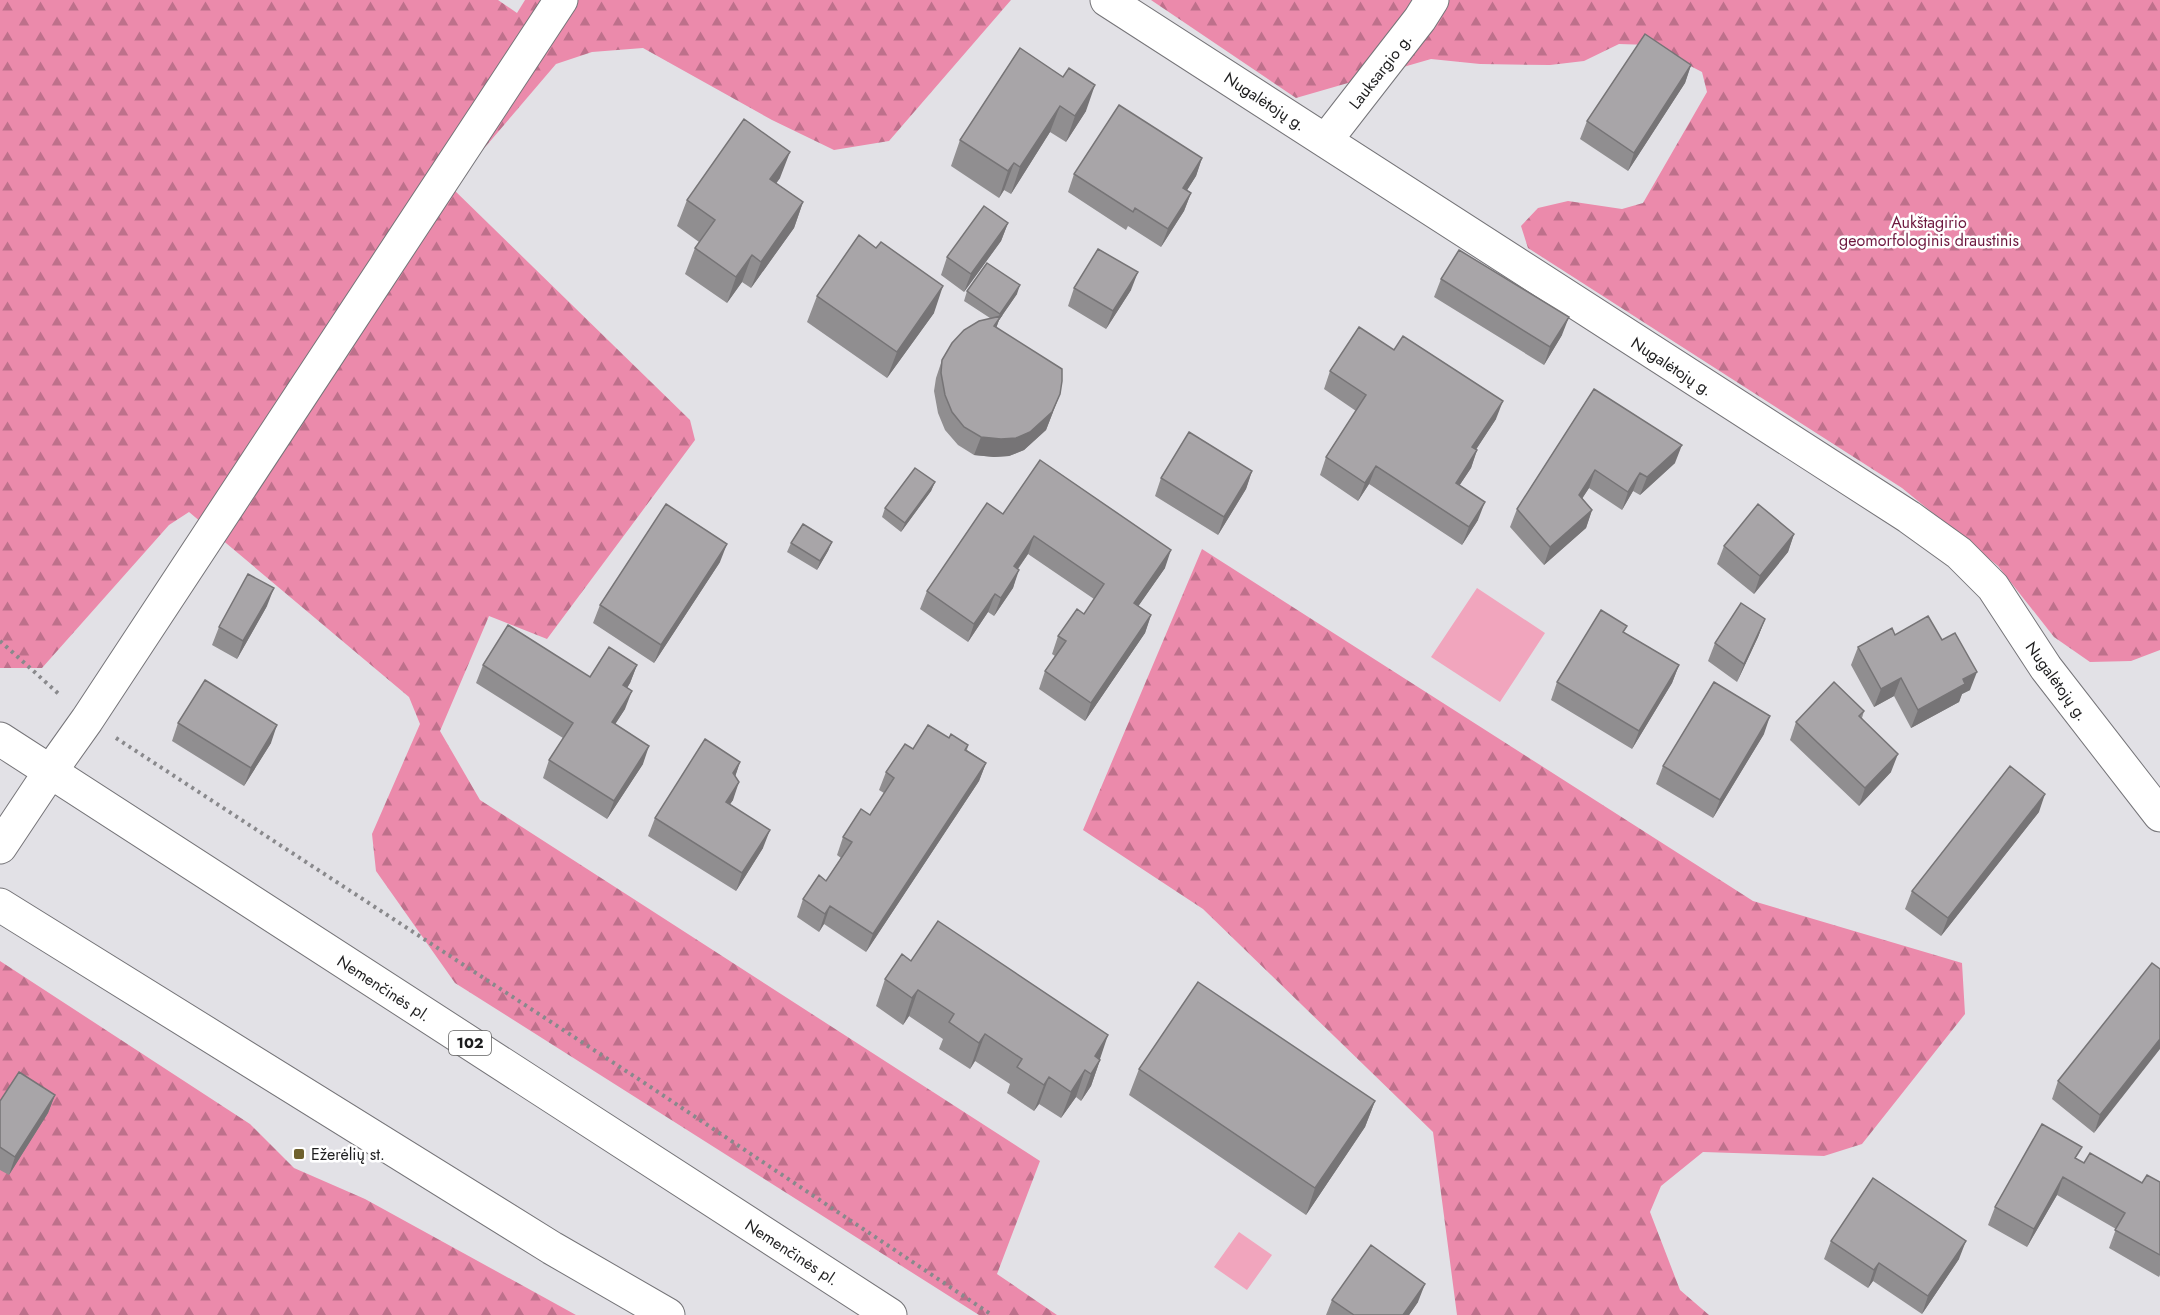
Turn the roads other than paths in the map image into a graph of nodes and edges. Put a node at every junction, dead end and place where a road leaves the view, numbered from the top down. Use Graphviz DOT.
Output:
graph roads {
  1 [pos="561,0"];
  2 [pos="1107,0"];
  3 [pos="1432,0"];
  4 [pos="1326,140"];
  5 [pos="0,739"];
  6 [pos="50,772"];
  7 [pos="2160,815"];
  8 [pos="0,847"];
  9 [pos="0,905"];
  10 [pos="668,1315"];
  11 [pos="890,1315"];
  1 -- 6 [label="street"];
  2 -- 4 [label="street, Nugalėtojų g."];
  3 -- 4 [label="street, Lauksargio g."];
  4 -- 7 [label="street, Nugalėtojų g."];
  5 -- 6 [label="street, Nemenčinės pl. / 102"];
  6 -- 8 [label="street"];
  6 -- 11 [label="street, Nemenčinės pl. / 102"];
  9 -- 10 [label="street"];
}
